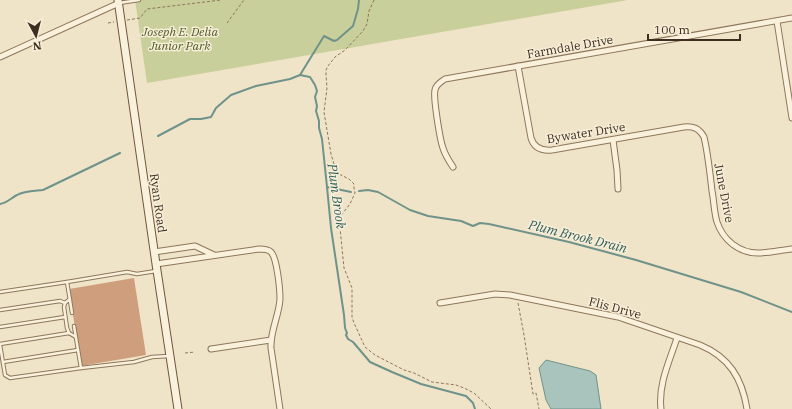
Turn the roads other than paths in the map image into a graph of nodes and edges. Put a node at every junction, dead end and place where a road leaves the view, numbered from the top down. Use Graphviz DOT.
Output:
graph roads {
  1 [pos="139,0"];
  2 [pos="119,1"];
  3 [pos="792,18"];
  4 [pos="778,21"];
  5 [pos="0,58"];
  6 [pos="518,66"];
  7 [pos="792,118"];
  8 [pos="698,129"];
  9 [pos="613,140"];
  10 [pos="453,167"];
  11 [pos="618,189"];
  12 [pos="792,249"];
  13 [pos="154,252"];
  14 [pos="214,255"];
  15 [pos="156,268"];
  16 [pos="67,282"];
  17 [pos="0,292"];
  18 [pos="70,298"];
  19 [pos="65,302"];
  20 [pos="440,303"];
  21 [pos="0,310"];
  22 [pos="72,313"];
  23 [pos="66,317"];
  24 [pos="74,326"];
  25 [pos="0,327"];
  26 [pos="69,333"];
  27 [pos="76,337"];
  28 [pos="678,338"];
  29 [pos="271,340"];
  30 [pos="0,344"];
  31 [pos="211,349"];
  32 [pos="78,350"];
  33 [pos="170,356"];
  34 [pos="3,362"];
  35 [pos="81,368"];
  36 [pos="178,409"];
  37 [pos="280,409"];
  38 [pos="661,409"];
  39 [pos="746,409"];
  1 -- 2 [label="lane"];
  2 -- 5 [label="street"];
  2 -- 13 [label="main road, Ryan Road"];
  3 -- 4 [label="street, Farmdale Drive"];
  4 -- 6 [label="street, Farmdale Drive"];
  4 -- 7 [label="street"];
  6 -- 9 [label="street, Bywater Drive"];
  6 -- 10 [label="street, Farmdale Drive"];
  8 -- 9 [label="street, Bywater Drive"];
  8 -- 12 [label="street, June Drive"];
  9 -- 11 [label="street"];
  13 -- 14 [label="street"];
  13 -- 15 [label="main road, Ryan Road"];
  14 -- 15 [label="street"];
  14 -- 29 [label="street"];
  15 -- 16 [label="lane"];
  15 -- 33 [label="main road, Ryan Road"];
  16 -- 17 [label="lane"];
  16 -- 18 [label="lane"];
  18 -- 19 [label="lane"];
  18 -- 22 [label="lane"];
  19 -- 21 [label="lane"];
  19 -- 23 [label="lane"];
  20 -- 28 [label="street, Flis Drive"];
  23 -- 25 [label="lane"];
  23 -- 26 [label="lane"];
  24 -- 27 [label="lane"];
  26 -- 27 [label="lane"];
  26 -- 30 [label="lane"];
  27 -- 32 [label="lane"];
  28 -- 38 [label="street"];
  28 -- 39 [label="street, Flis Drive"];
  29 -- 31 [label="street"];
  29 -- 37 [label="street"];
  30 -- 34 [label="lane"];
  32 -- 34 [label="lane"];
  32 -- 35 [label="lane"];
  33 -- 35 [label="lane"];
  33 -- 36 [label="main road, Ryan Road"];
  34 -- 35 [label="lane"];
}
